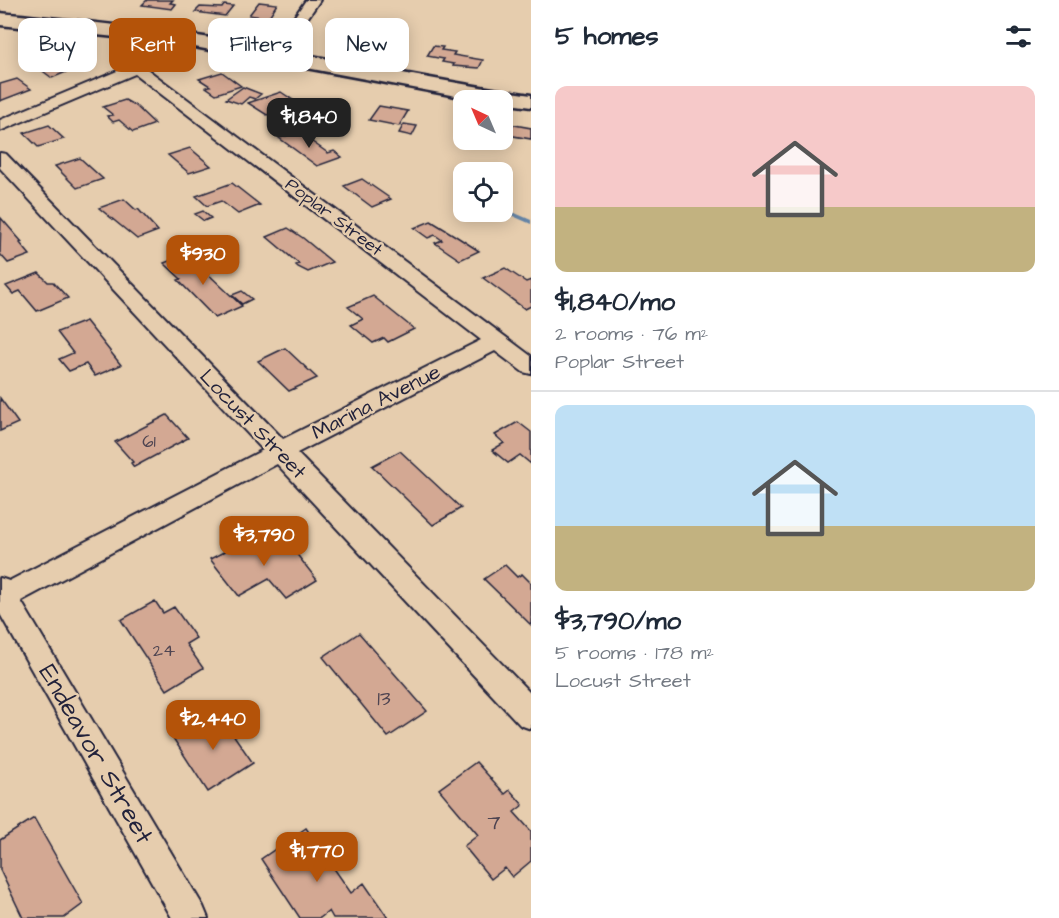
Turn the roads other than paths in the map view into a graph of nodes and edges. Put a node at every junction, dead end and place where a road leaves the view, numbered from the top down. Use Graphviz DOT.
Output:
graph roads {
  1 [pos="313,0"];
  2 [pos="301,18"];
  3 [pos="1,19"];
  4 [pos="109,29"];
  5 [pos="313,62"];
  6 [pos="127,72"];
  7 [pos="141,72"];
  8 [pos="531,101"];
  9 [pos="0,126"];
  10 [pos="0,158"];
  11 [pos="497,341"];
  12 [pos="531,368"];
  13 [pos="279,452"];
  14 [pos="2,595"];
  15 [pos="531,715"];
  16 [pos="191,918"];
  1 -- 2 [label="street"];
  3 -- 4 [label="main road"];
  5 -- 8 [label="main road"];
  6 -- 9 [label="street"];
  7 -- 11 [label="street, Poplar Street"];
  10 -- 13 [label="street, Locust Street"];
  11 -- 12 [label="street, Poplar Street"];
  11 -- 13 [label="street, Marina Avenue"];
  13 -- 14 [label="street, Marina Avenue"];
  13 -- 15 [label="street, Locust Street"];
  14 -- 16 [label="street, Endeavor Street"];
}
